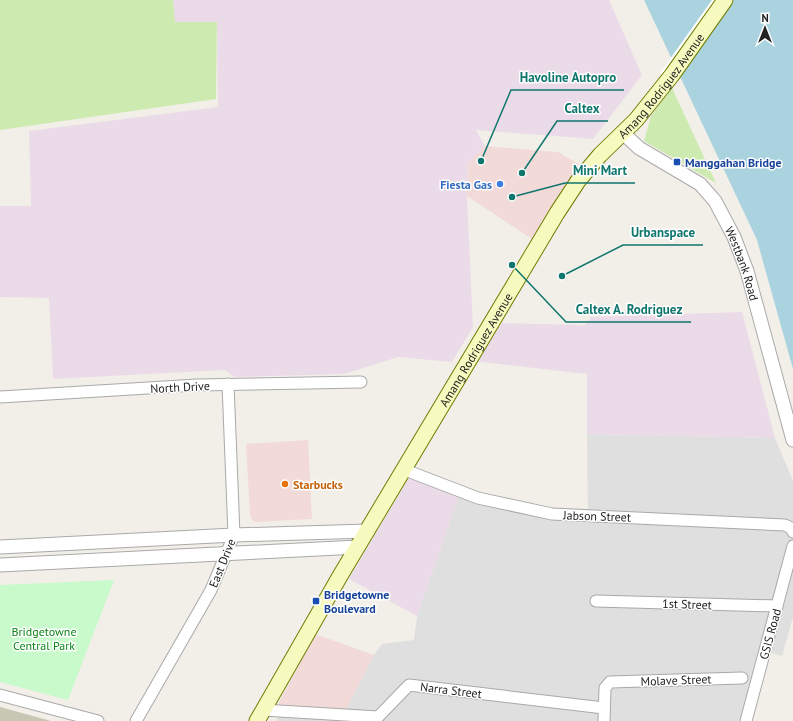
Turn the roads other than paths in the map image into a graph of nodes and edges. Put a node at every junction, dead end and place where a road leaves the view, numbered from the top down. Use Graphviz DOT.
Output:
graph roads {
  1 [pos="725,0"];
  2 [pos="623,133"];
  3 [pos="361,382"];
  4 [pos="228,384"];
  5 [pos="0,397"];
  6 [pos="793,440"];
  7 [pos="405,470"];
  8 [pos="368,531"];
  9 [pos="793,532"];
  10 [pos="234,535"];
  11 [pos="793,546"];
  12 [pos="0,547"];
  13 [pos="358,547"];
  14 [pos="228,553"];
  15 [pos="0,565"];
  16 [pos="596,601"];
  17 [pos="777,606"];
  18 [pos="742,678"];
  19 [pos="0,695"];
  20 [pos="604,708"];
  21 [pos="260,716"];
  22 [pos="98,721"];
  23 [pos="136,721"];
  24 [pos="604,721"];
  25 [pos="746,721"];
  1 -- 2 [label="main road, Amang Rodriguez Avenue"];
  2 -- 6 [label="street, Westbank Road"];
  2 -- 7 [label="main road, Amang Rodriguez Avenue"];
  3 -- 4 [label="street, North Drive"];
  4 -- 5 [label="street, North Drive"];
  4 -- 10 [label="street, East Drive"];
  7 -- 8 [label="main road, Amang Rodriguez Avenue"];
  7 -- 9 [label="street, Jabson Street"];
  8 -- 10 [label="street"];
  8 -- 13 [label="main road, Amang Rodriguez Avenue"];
  10 -- 12 [label="street"];
  10 -- 14 [label="street, East Drive"];
  11 -- 17 [label="street, GSIS Road"];
  13 -- 14 [label="street"];
  13 -- 21 [label="main road, Amang Rodriguez Avenue"];
  14 -- 15 [label="street"];
  14 -- 23 [label="street, East Drive"];
  16 -- 17 [label="street, 1st Street"];
  17 -- 25 [label="street, GSIS Road"];
  18 -- 20 [label="street, Molave Street"];
  19 -- 22 [label="street"];
  20 -- 21 [label="street, Narra Street"];
  20 -- 24 [label="street"];
}
